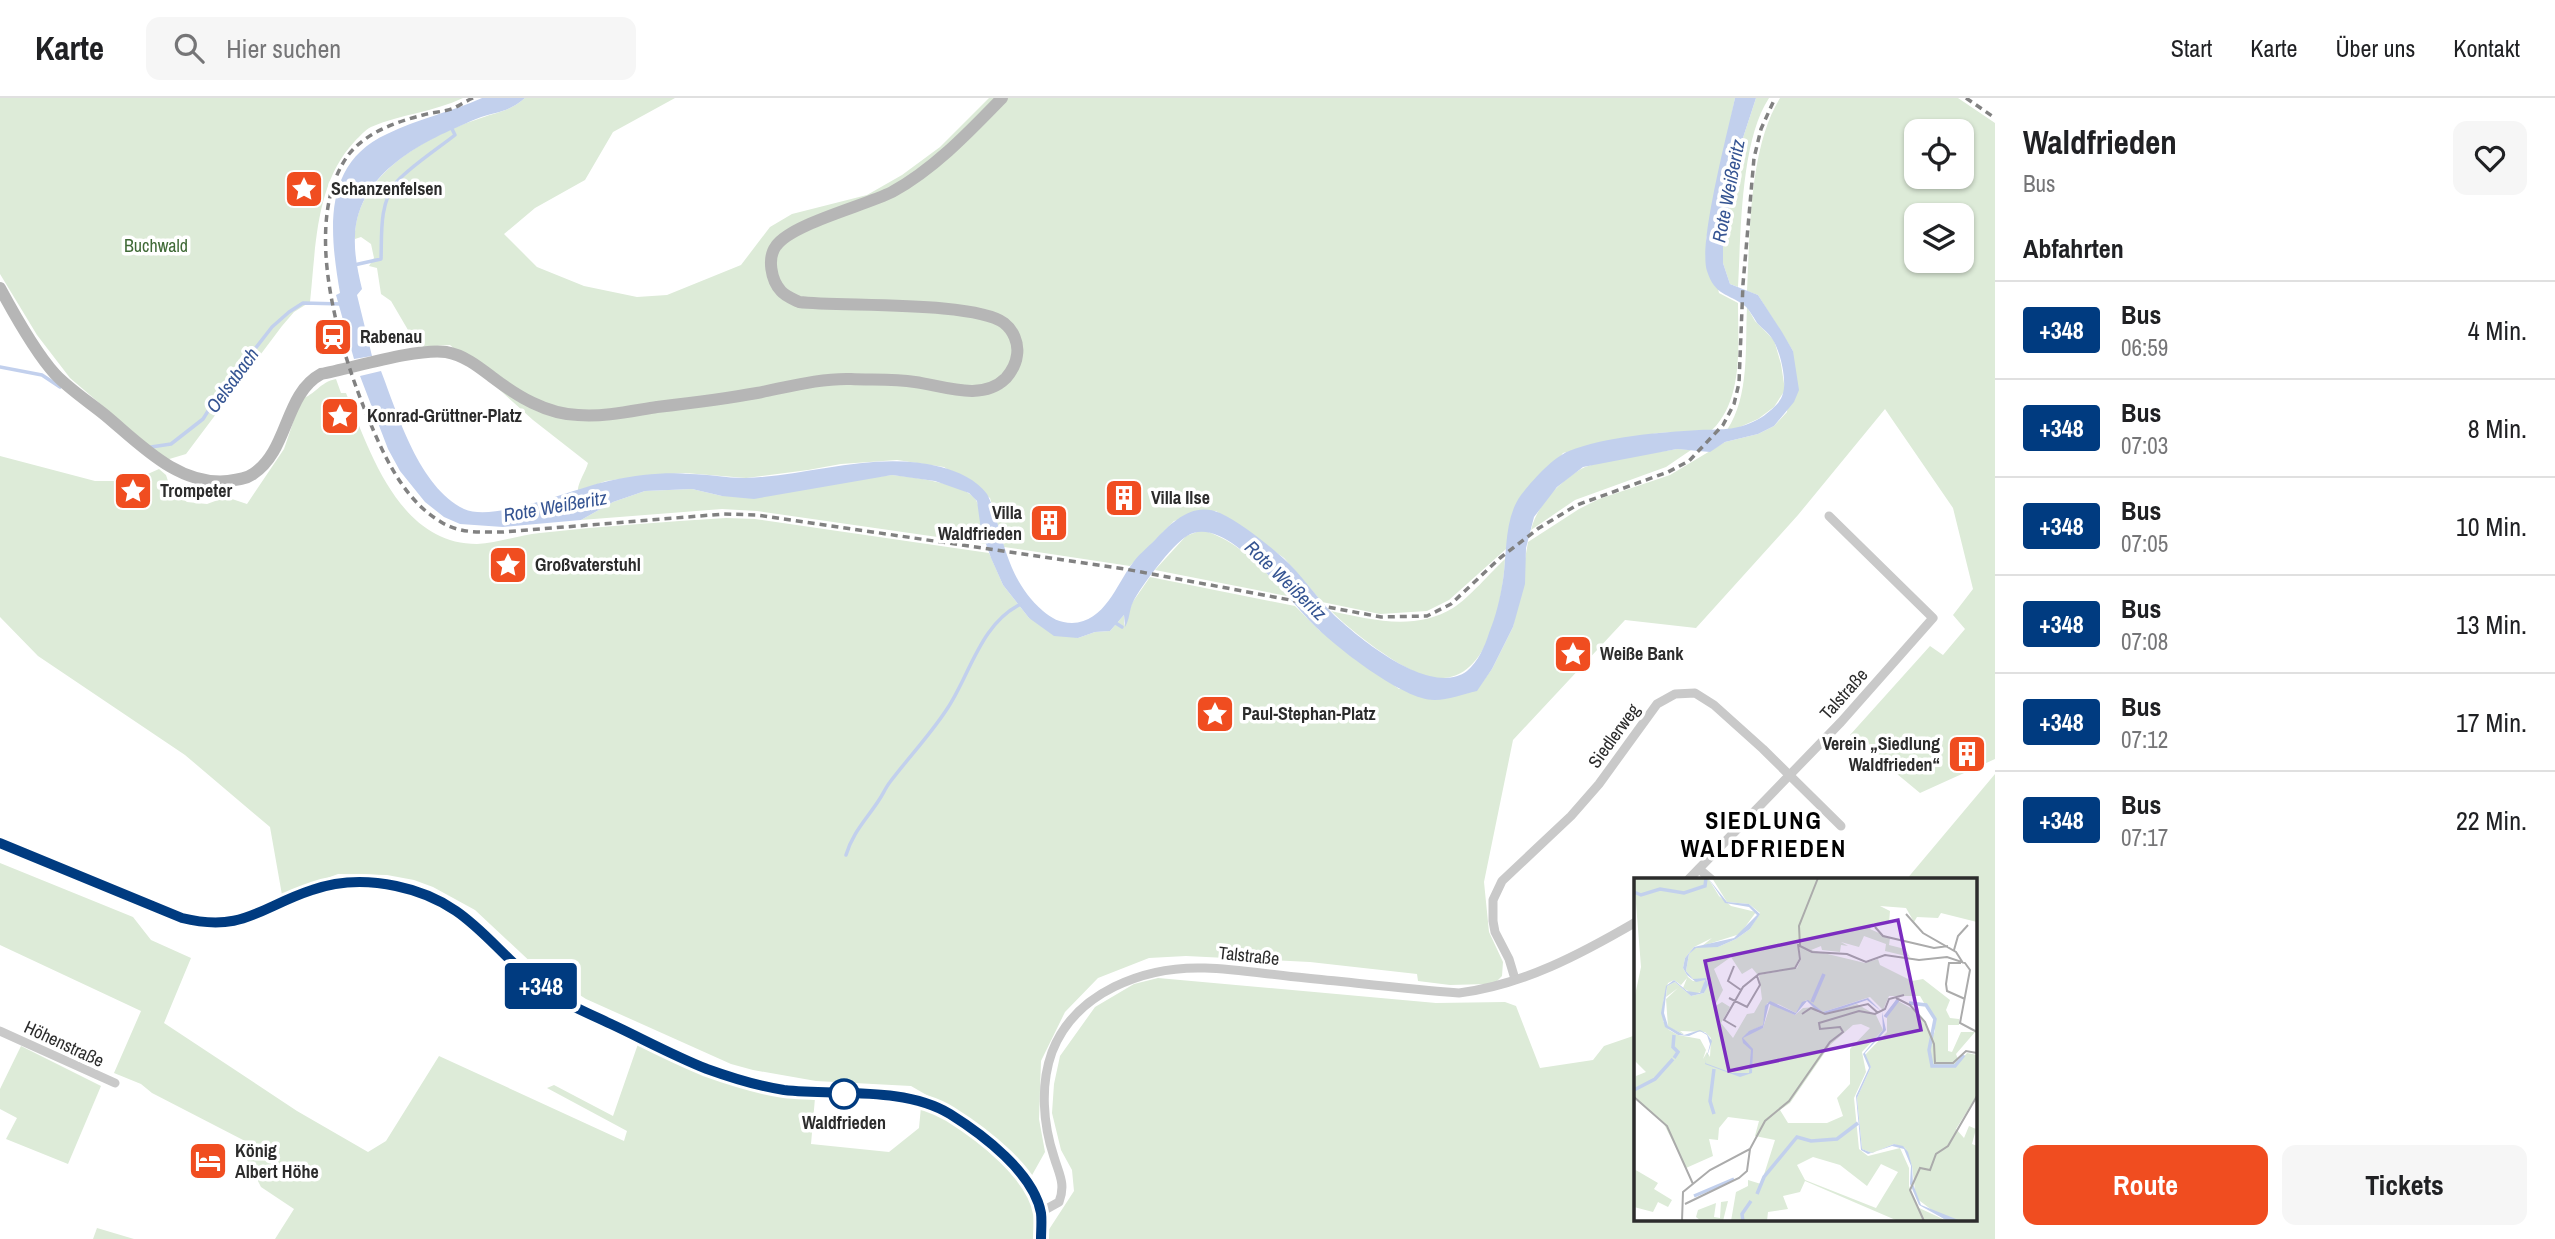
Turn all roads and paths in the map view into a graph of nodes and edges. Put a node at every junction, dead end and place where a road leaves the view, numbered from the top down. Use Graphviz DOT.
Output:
graph roads {
  1 [pos="1002,98"];
  2 [pos="0,288"];
  3 [pos="1829,516"];
  4 [pos="1790,774"];
  5 [pos="1841,826"];
  6 [pos="0,843"];
  7 [pos="1699,869"];
  8 [pos="1690,878"];
  9 [pos="1710,878"];
  10 [pos="1634,923"];
  11 [pos="1515,979"];
  12 [pos="0,1031"];
  13 [pos="115,1083"];
  14 [pos="1041,1212"];
  15 [pos="1041,1239"];
  1 -- 2 [label="street"];
  3 -- 4 [label="street, Talstraße"];
  4 -- 5 [label="street, Siedlerweg"];
  4 -- 7 [label="street, Talstraße"];
  4 -- 11 [label="street, Siedlerweg"];
  6 -- 14 [label="street"];
  7 -- 8 [label="street, Talstraße"];
  7 -- 9 [label="street"];
  10 -- 11 [label="street, Talstraße"];
  11 -- 14 [label="street, Talstraße"];
  12 -- 13 [label="street, Höhenstraße"];
  14 -- 15 [label="street"];
}
